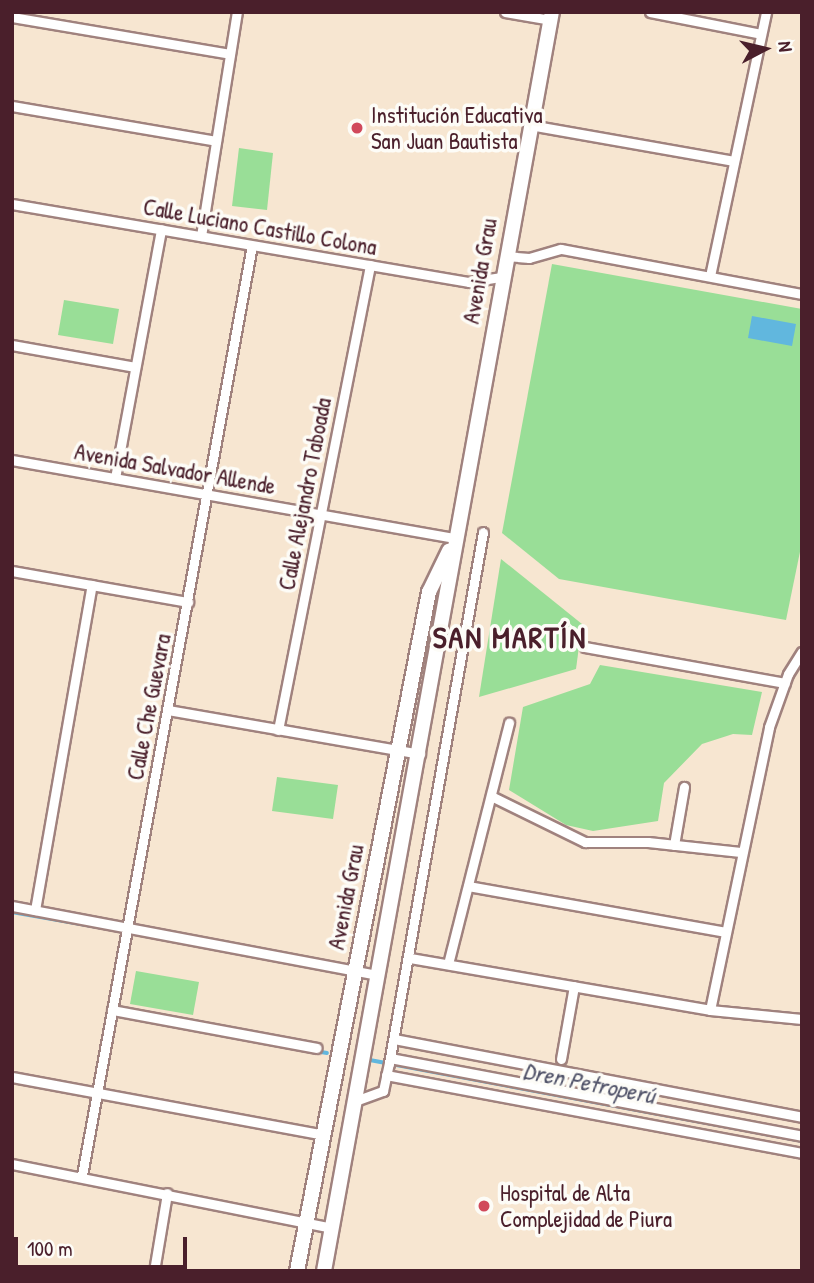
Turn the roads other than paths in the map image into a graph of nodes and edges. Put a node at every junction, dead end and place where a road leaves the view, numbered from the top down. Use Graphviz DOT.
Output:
graph roads {
  1 [pos="237,12"];
  2 [pos="505,12"];
  3 [pos="650,12"];
  4 [pos="766,12"];
  5 [pos="551,16"];
  6 [pos="12,17"];
  7 [pos="761,34"];
  8 [pos="230,54"];
  9 [pos="12,106"];
  10 [pos="530,125"];
  11 [pos="216,141"];
  12 [pos="734,161"];
  13 [pos="12,204"];
  14 [pos="160,229"];
  15 [pos="201,236"];
  16 [pos="252,245"];
  17 [pos="506,256"];
  18 [pos="370,265"];
  19 [pos="710,276"];
  20 [pos="502,277"];
  21 [pos="802,294"];
  22 [pos="12,345"];
  23 [pos="135,367"];
  24 [pos="12,460"];
  25 [pos="115,478"];
  26 [pos="208,495"];
  27 [pos="321,515"];
  28 [pos="482,532"];
  29 [pos="456,538"];
  30 [pos="12,571"];
  31 [pos="92,585"];
  32 [pos="188,602"];
  33 [pos="585,647"];
  34 [pos="802,652"];
  35 [pos="785,683"];
  36 [pos="168,710"];
  37 [pos="509,723"];
  38 [pos="278,730"];
  39 [pos="397,750"];
  40 [pos="420,754"];
  41 [pos="684,787"];
  42 [pos="491,796"];
  43 [pos="674,845"];
  44 [pos="740,852"];
  45 [pos="468,886"];
  46 [pos="12,906"];
  47 [pos="35,910"];
  48 [pos="127,928"];
  49 [pos="726,932"];
  50 [pos="410,958"];
  51 [pos="448,964"];
  52 [pos="355,971"];
  53 [pos="378,975"];
  54 [pos="574,986"];
  55 [pos="112,1010"];
  56 [pos="710,1010"];
  57 [pos="802,1019"];
  58 [pos="394,1039"];
  59 [pos="317,1048"];
  60 [pos="390,1058"];
  61 [pos="561,1059"];
  62 [pos="386,1075"];
  63 [pos="12,1077"];
  64 [pos="97,1091"];
  65 [pos="355,1101"];
  66 [pos="802,1117"];
  67 [pos="325,1135"];
  68 [pos="802,1136"];
  69 [pos="802,1153"];
  70 [pos="12,1164"];
  71 [pos="82,1175"];
  72 [pos="167,1193"];
  73 [pos="307,1222"];
  74 [pos="332,1228"];
  75 [pos="154,1271"];
  76 [pos="297,1271"];
  77 [pos="324,1271"];
  1 -- 8 [label="street"];
  2 -- 5 [label="street"];
  3 -- 7 [label="street"];
  4 -- 7 [label="street"];
  5 -- 10 [label="main road, Avenida Grau"];
  6 -- 8 [label="street"];
  7 -- 12 [label="street"];
  8 -- 11 [label="street"];
  9 -- 11 [label="street"];
  10 -- 12 [label="street"];
  10 -- 17 [label="main road, Avenida Grau"];
  11 -- 15 [label="street"];
  12 -- 19 [label="street"];
  13 -- 14 [label="street, Calle Luciano Castillo Colona"];
  14 -- 15 [label="street, Calle Luciano Castillo Colona"];
  14 -- 23 [label="street"];
  15 -- 16 [label="street, Calle Luciano Castillo Colona"];
  16 -- 18 [label="street, Calle Luciano Castillo Colona"];
  16 -- 26 [label="street, Calle Che Guevara"];
  17 -- 19 [label="street"];
  17 -- 20 [label="main road, Avenida Grau"];
  18 -- 20 [label="street, Calle Luciano Castillo Colona"];
  18 -- 27 [label="street, Calle Alejandro Taboada"];
  19 -- 21 [label="street"];
  20 -- 29 [label="main road, Avenida Grau"];
  22 -- 23 [label="street"];
  23 -- 25 [label="street"];
  24 -- 25 [label="street, Avenida Salvador Allende"];
  25 -- 26 [label="street, Avenida Salvador Allende"];
  26 -- 27 [label="street, Avenida Salvador Allende"];
  26 -- 32 [label="street, Calle Che Guevara"];
  27 -- 29 [label="street, Avenida Salvador Allende"];
  27 -- 38 [label="street, Calle Alejandro Taboada"];
  28 -- 50 [label="street"];
  29 -- 39 [label="main road, Avenida Grau"];
  29 -- 40 [label="main road, Avenida Grau"];
  30 -- 31 [label="street"];
  31 -- 32 [label="street"];
  31 -- 47 [label="street"];
  32 -- 36 [label="street, Calle Che Guevara"];
  33 -- 35 [label="street"];
  34 -- 35 [label="street"];
  35 -- 44 [label="street"];
  36 -- 38 [label="street"];
  36 -- 48 [label="street, Calle Che Guevara"];
  37 -- 42 [label="street"];
  38 -- 39 [label="street"];
  39 -- 40 [label="street"];
  39 -- 52 [label="main road, Avenida Grau"];
  40 -- 53 [label="main road, Avenida Grau"];
  41 -- 43 [label="street"];
  42 -- 43 [label="street"];
  42 -- 45 [label="street"];
  43 -- 44 [label="street"];
  44 -- 49 [label="street"];
  45 -- 49 [label="street"];
  45 -- 51 [label="street"];
  46 -- 47 [label="street"];
  47 -- 48 [label="street"];
  48 -- 52 [label="street"];
  48 -- 55 [label="street, Calle Che Guevara"];
  49 -- 56 [label="street"];
  50 -- 51 [label="street"];
  50 -- 58 [label="street"];
  51 -- 54 [label="street"];
  52 -- 53 [label="street"];
  52 -- 67 [label="main road, Avenida Grau"];
  53 -- 65 [label="main road, Avenida Grau"];
  54 -- 56 [label="street"];
  54 -- 61 [label="street"];
  55 -- 59 [label="street"];
  55 -- 64 [label="street, Calle Che Guevara"];
  56 -- 57 [label="street"];
  58 -- 60 [label="street"];
  58 -- 66 [label="street"];
  60 -- 62 [label="street"];
  60 -- 68 [label="street"];
  62 -- 65 [label="street"];
  62 -- 69 [label="street"];
  63 -- 64 [label="street"];
  64 -- 67 [label="street"];
  64 -- 71 [label="street, Calle Che Guevara"];
  65 -- 74 [label="main road, Avenida Grau"];
  67 -- 73 [label="main road, Avenida Grau"];
  70 -- 71 [label="street"];
  71 -- 72 [label="street"];
  72 -- 73 [label="street"];
  72 -- 75 [label="street"];
  73 -- 74 [label="street"];
  73 -- 76 [label="main road, Avenida Grau"];
  74 -- 77 [label="main road, Avenida Grau"];
}
